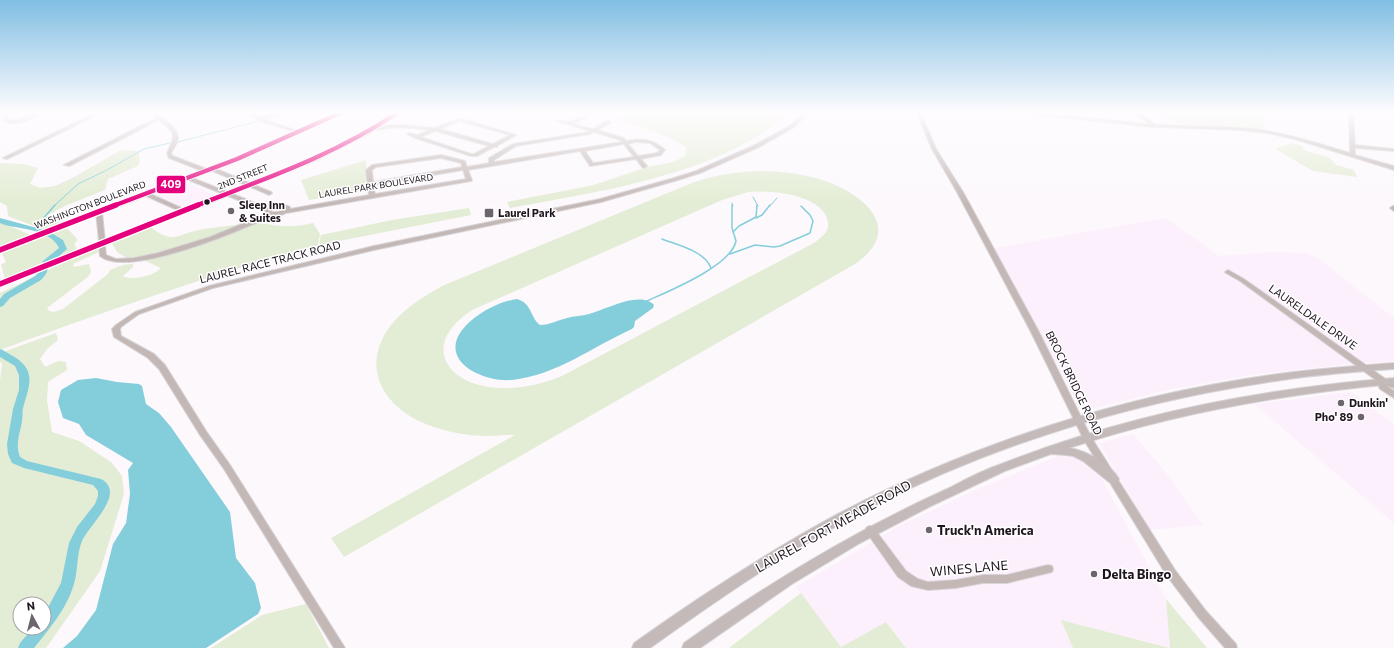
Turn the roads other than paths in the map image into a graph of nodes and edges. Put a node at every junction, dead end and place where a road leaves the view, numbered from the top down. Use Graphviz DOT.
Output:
graph roads {
  1 [pos="36,143"];
  2 [pos="110,143"];
  3 [pos="174,143"];
  4 [pos="272,143"];
  5 [pos="347,143"];
  6 [pos="436,143"];
  7 [pos="487,143"];
  8 [pos="501,143"];
  9 [pos="526,143"];
  10 [pos="624,143"];
  11 [pos="626,143"];
  12 [pos="653,143"];
  13 [pos="762,143"];
  14 [pos="932,143"];
  15 [pos="1312,143"];
  16 [pos="496,146"];
  17 [pos="1353,146"];
  18 [pos="582,150"];
  19 [pos="1394,150"];
  20 [pos="1353,156"];
  21 [pos="5,158"];
  22 [pos="638,158"];
  23 [pos="492,164"];
  24 [pos="67,165"];
  25 [pos="644,166"];
  26 [pos="465,168"];
  27 [pos="1394,168"];
  28 [pos="210,170"];
  29 [pos="188,178"];
  30 [pos="370,184"];
  31 [pos="250,185"];
  32 [pos="269,193"];
  33 [pos="146,194"];
  34 [pos="227,194"];
  35 [pos="372,194"];
  36 [pos="257,206"];
  37 [pos="276,206"];
  38 [pos="286,209"];
  39 [pos="184,211"];
  40 [pos="98,212"];
  41 [pos="269,213"];
  42 [pos="0,250"];
  43 [pos="1228,272"];
  44 [pos="1,284"];
  45 [pos="1394,366"];
  46 [pos="1365,368"];
  47 [pos="1391,383"];
  48 [pos="1394,395"];
  49 [pos="1078,420"];
  50 [pos="1087,438"];
  51 [pos="1046,452"];
  52 [pos="1113,479"];
  53 [pos="870,530"];
  54 [pos="1048,569"];
  55 [pos="340,648"];
  56 [pos="639,648"];
  57 [pos="689,648"];
  58 [pos="1232,648"];
  1 -- 21 [label="street"];
  2 -- 24 [label="street"];
  3 -- 28 [label="street"];
  4 -- 28 [label="main road, WASHINGTON BOULEVARD"];
  5 -- 31 [label="main road, 2ND STREET"];
  6 -- 16 [label="street"];
  7 -- 16 [label="street"];
  8 -- 16 [label="street"];
  9 -- 23 [label="street"];
  10 -- 18 [label="street"];
  11 -- 22 [label="street"];
  12 -- 22 [label="street"];
  13 -- 55 [label="street, LAUREL RACE TRACK ROAD"];
  14 -- 49 [label="street, BROCK BRIDGE ROAD"];
  15 -- 20 [label="street"];
  17 -- 19 [label="street"];
  17 -- 20 [label="street"];
  18 -- 22 [label="street"];
  18 -- 23 [label="street"];
  20 -- 27 [label="street"];
  22 -- 25 [label="street"];
  23 -- 26 [label="street"];
  26 -- 30 [label="street"];
  26 -- 30 [label="street"];
  26 -- 35 [label="street, LAUREL PARK BOULEVARD"];
  28 -- 29 [label="main road, WASHINGTON BOULEVARD"];
  28 -- 31 [label="street"];
  29 -- 33 [label="main road, WASHINGTON BOULEVARD"];
  29 -- 34 [label="street, LAUREL PARK BOULEVARD"];
  30 -- 35 [label="street"];
  31 -- 32 [label="street"];
  31 -- 34 [label="main road, 2ND STREET"];
  33 -- 39 [label="street"];
  33 -- 40 [label="main road, WASHINGTON BOULEVARD"];
  34 -- 36 [label="street, LAUREL PARK BOULEVARD"];
  34 -- 39 [label="main road, 2ND STREET"];
  35 -- 38 [label="street, LAUREL PARK BOULEVARD"];
  36 -- 37 [label="street, LAUREL PARK BOULEVARD"];
  36 -- 41 [label="street, LAUREL PARK BOULEVARD"];
  37 -- 38 [label="street, LAUREL PARK BOULEVARD"];
  37 -- 41 [label="street"];
  38 -- 41 [label="street, LAUREL PARK BOULEVARD"];
  39 -- 44 [label="main road, 2ND STREET"];
  40 -- 41 [label="street"];
  40 -- 42 [label="main road, WASHINGTON BOULEVARD"];
  43 -- 46 [label="street, LAURELDALE DRIVE"];
  45 -- 46 [label="main road, LAUREL FORT MEADE ROAD"];
  46 -- 47 [label="street, LAURELDALE DRIVE"];
  46 -- 49 [label="main road, LAUREL FORT MEADE ROAD"];
  47 -- 48 [label="street, LAURELDALE DRIVE"];
  47 -- 50 [label="main road, LAUREL FORT MEADE ROAD"];
  49 -- 50 [label="street, BROCK BRIDGE ROAD"];
  49 -- 56 [label="main road, LAUREL FORT MEADE ROAD"];
  50 -- 51 [label="main road, LAUREL FORT MEADE ROAD"];
  50 -- 52 [label="street, BROCK BRIDGE ROAD"];
  51 -- 52 [label="main road"];
  51 -- 53 [label="main road, LAUREL FORT MEADE ROAD"];
  52 -- 58 [label="street, BROCK BRIDGE ROAD"];
  53 -- 54 [label="street, WINES LANE"];
  53 -- 57 [label="main road, LAUREL FORT MEADE ROAD"];
}
